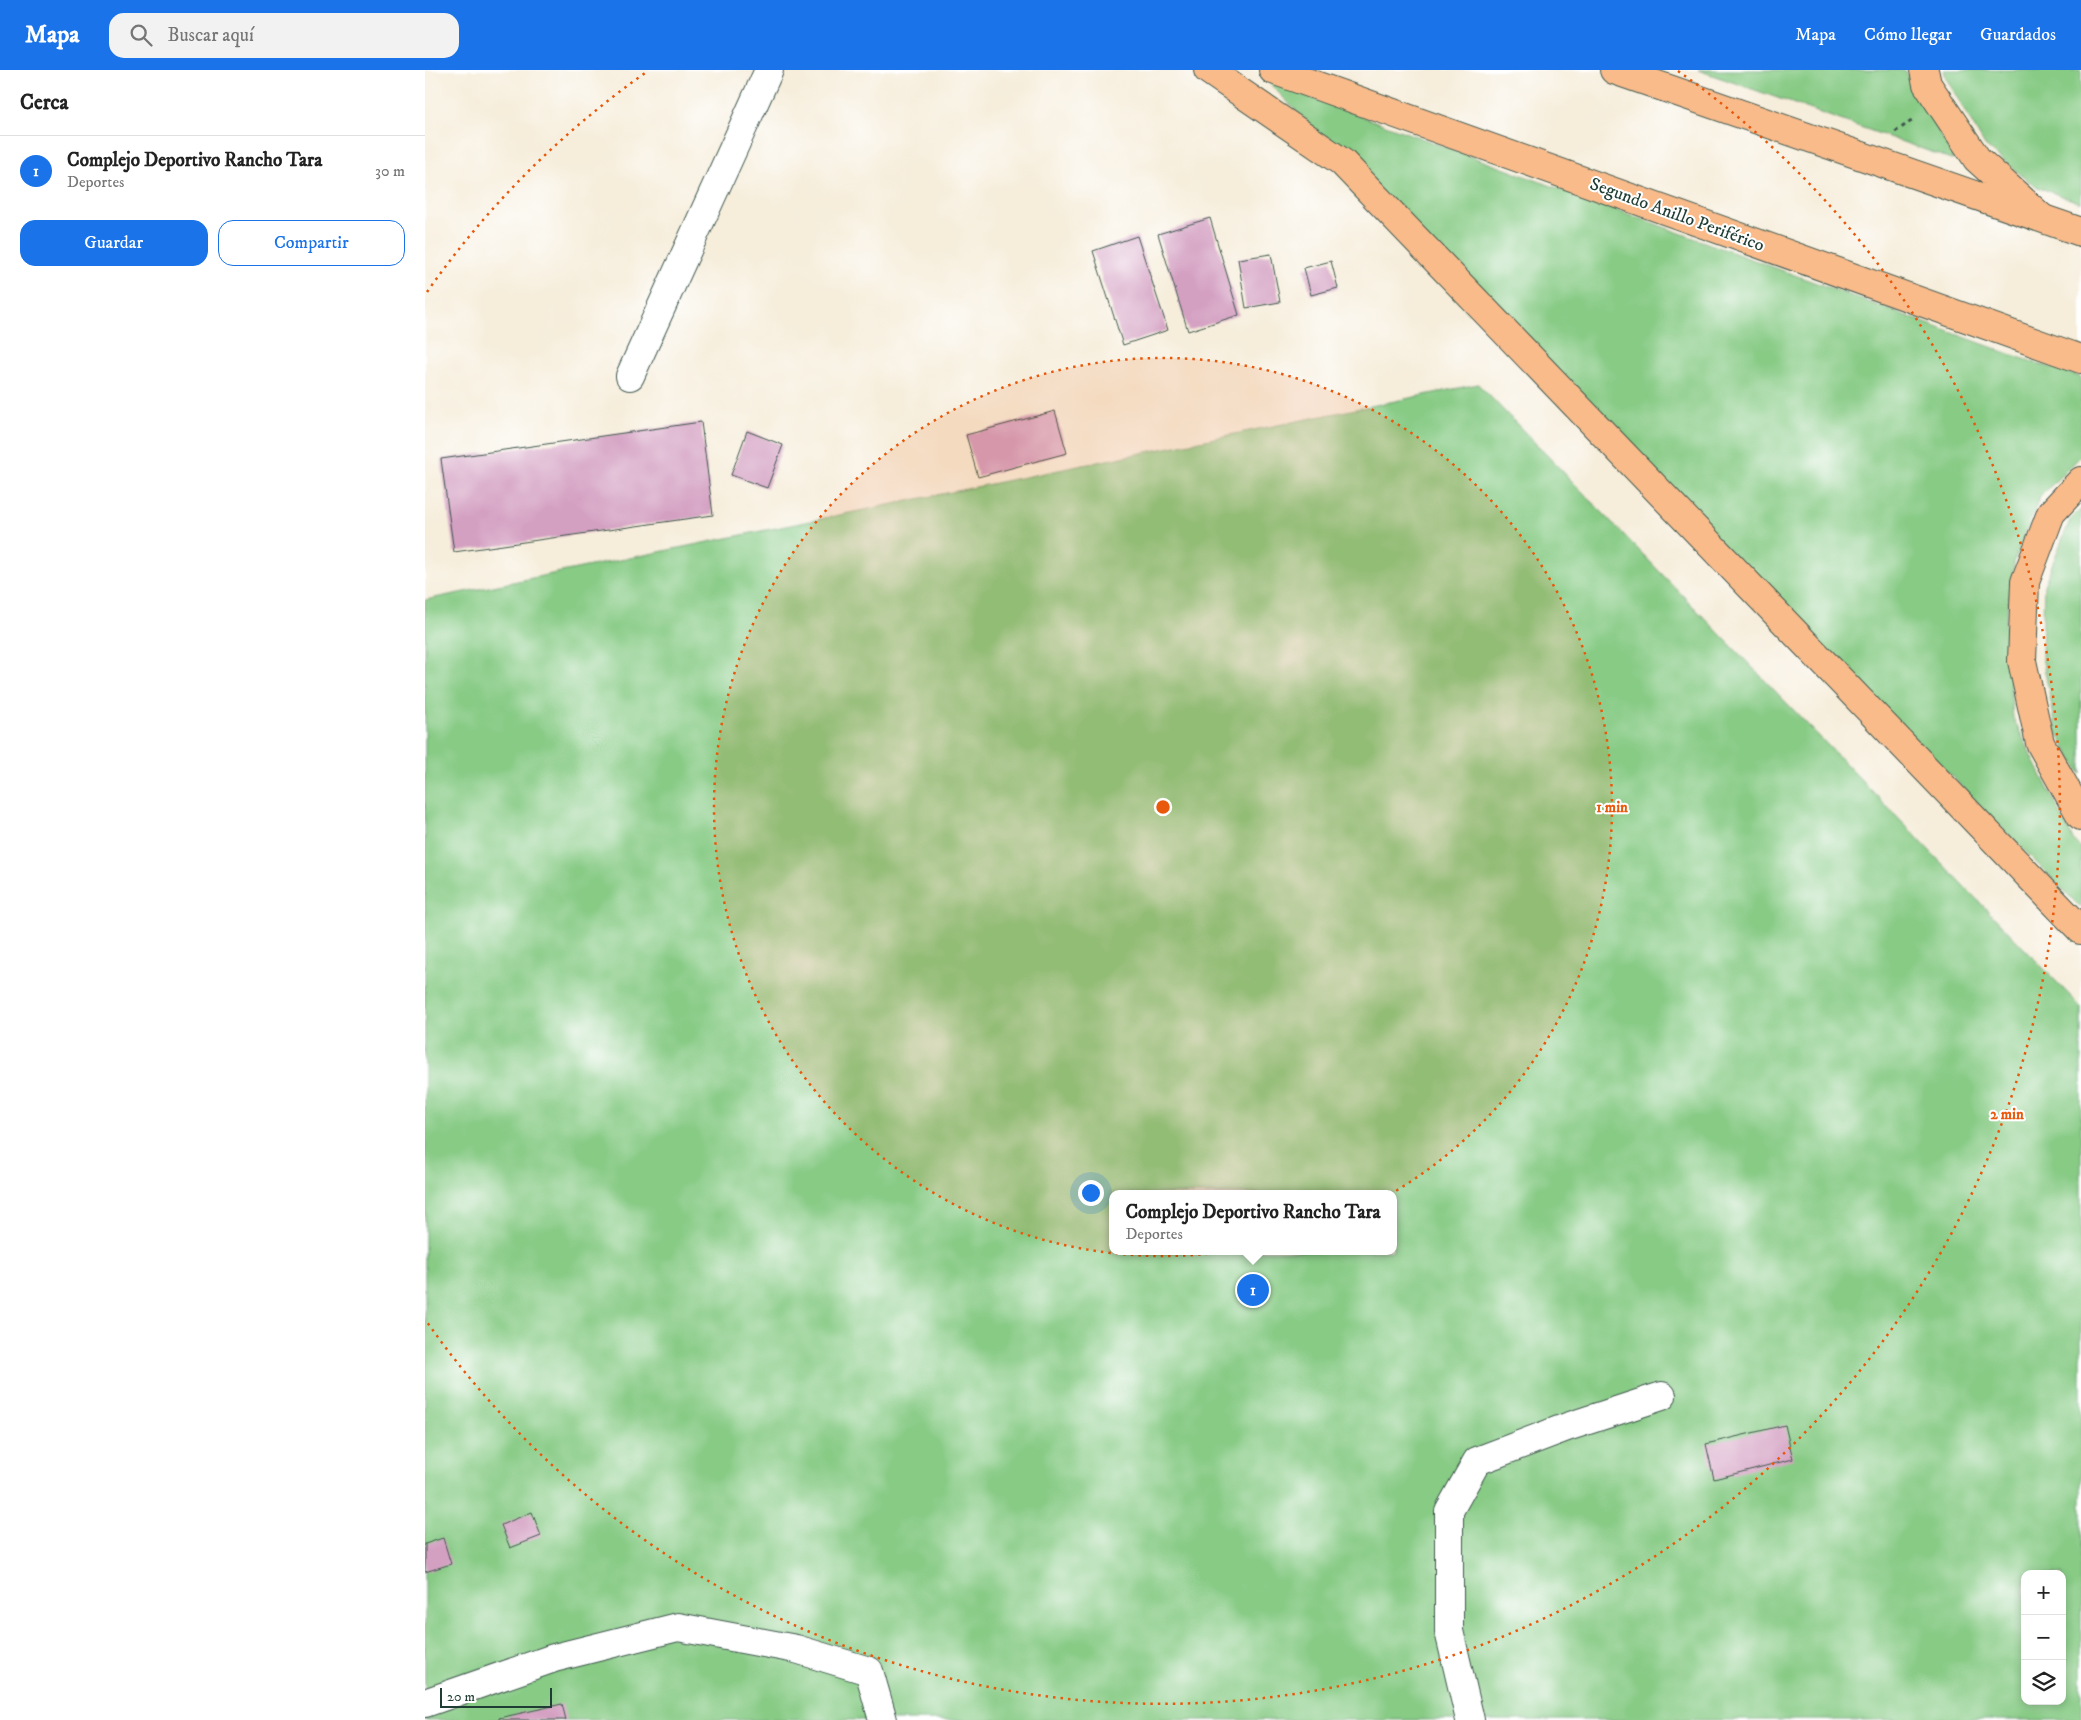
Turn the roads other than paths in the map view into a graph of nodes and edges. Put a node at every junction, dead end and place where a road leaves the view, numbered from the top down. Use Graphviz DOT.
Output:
graph roads {
  1 [pos="769,70"];
  2 [pos="1208,70"];
  3 [pos="1273,70"];
  4 [pos="1614,70"];
  5 [pos="1924,70"];
  6 [pos="2041,217"];
  7 [pos="2081,232"];
  8 [pos="2081,359"];
  9 [pos="630,376"];
  10 [pos="2081,481"];
  11 [pos="2081,816"];
  12 [pos="2081,930"];
  13 [pos="1662,1396"];
  14 [pos="425,1703"];
  15 [pos="883,1720"];
  16 [pos="1470,1720"];
  1 -- 9 [label="lane"];
  2 -- 12 [label="main road"];
  3 -- 8 [label="main road, Segundo Anillo Periférico"];
  4 -- 6 [label="main road"];
  5 -- 6 [label="main road"];
  6 -- 7 [label="main road"];
  10 -- 11 [label="main road"];
  13 -- 16 [label="lane"];
  14 -- 15 [label="lane"];
}
